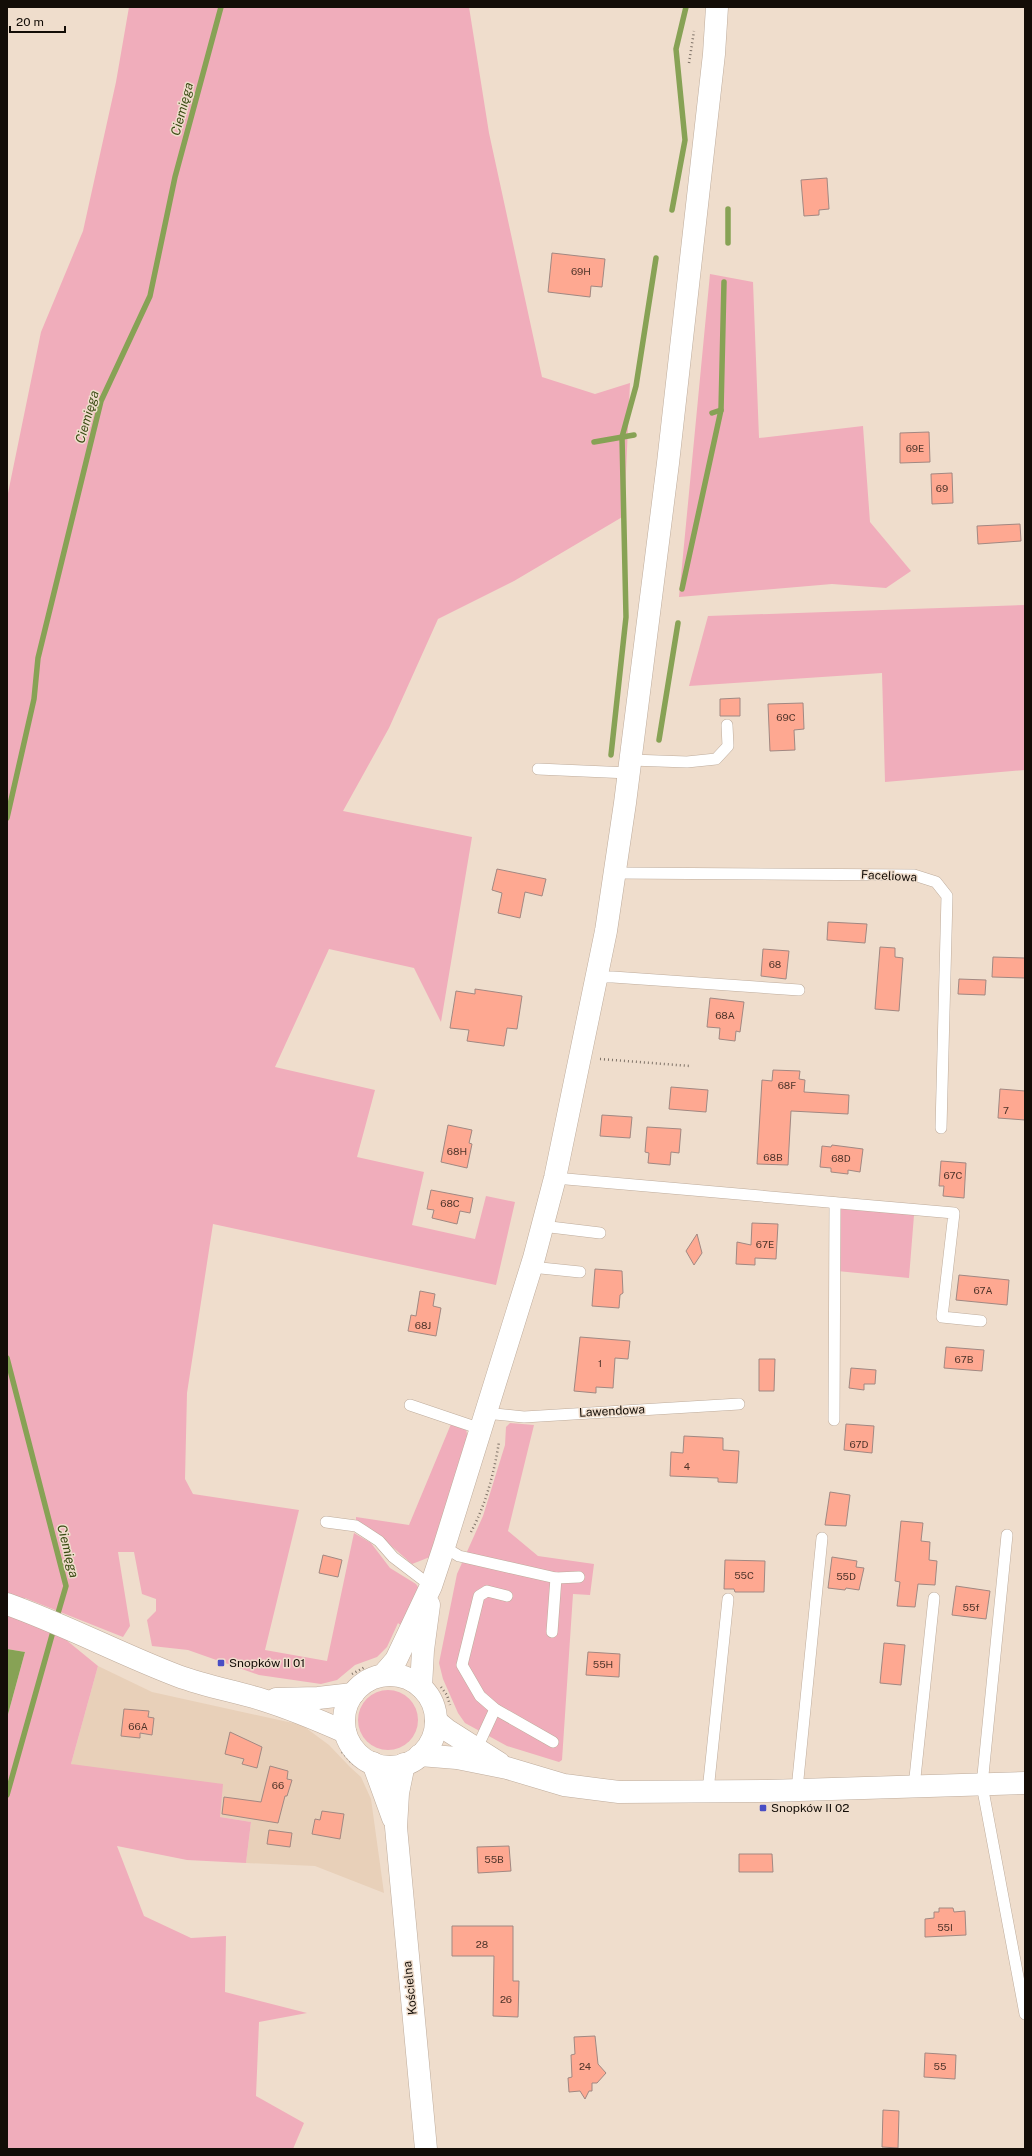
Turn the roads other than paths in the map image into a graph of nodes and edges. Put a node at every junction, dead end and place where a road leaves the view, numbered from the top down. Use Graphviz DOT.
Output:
graph roads {
  1 [pos="717,7"];
  2 [pos="723,7"];
  3 [pos="714,54"];
  4 [pos="727,725"];
  5 [pos="630,766"];
  6 [pos="538,769"];
  7 [pos="615,873"];
  8 [pos="597,977"];
  9 [pos="799,990"];
  10 [pos="941,1128"];
  11 [pos="555,1178"];
  12 [pos="835,1203"];
  13 [pos="542,1226"];
  14 [pos="600,1233"];
  15 [pos="531,1267"];
  16 [pos="580,1272"];
  17 [pos="981,1321"];
  18 [pos="739,1404"];
  19 [pos="410,1405"];
  20 [pos="834,1420"];
  21 [pos="483,1421"];
  22 [pos="326,1522"];
  23 [pos="1007,1535"];
  24 [pos="822,1538"];
  25 [pos="444,1547"];
  26 [pos="579,1577"];
  27 [pos="556,1578"];
  28 [pos="431,1586"];
  29 [pos="507,1596"];
  30 [pos="934,1598"];
  31 [pos="728,1599"];
  32 [pos="13,1606"];
  33 [pos="552,1632"];
  34 [pos="375,1670"];
  35 [pos="351,1685"];
  36 [pos="430,1685"];
  37 [pos="261,1699"];
  38 [pos="495,1708"];
  39 [pos="443,1714"];
  40 [pos="342,1739"];
  41 [pos="553,1742"];
  42 [pos="477,1748"];
  43 [pos="412,1760"];
  44 [pos="365,1765"];
  45 [pos="507,1768"];
  46 [pos="1025,1784"];
  47 [pos="982,1785"];
  48 [pos="914,1787"];
  49 [pos="799,1790"];
  50 [pos="708,1791"];
  51 [pos="396,1827"];
  52 [pos="1025,2014"];
  53 [pos="426,2149"];
  1 -- 3 [label="main road"];
  2 -- 3 [label="main road"];
  3 -- 5 [label="main road"];
  4 -- 5 [label="lane"];
  5 -- 6 [label="lane"];
  5 -- 7 [label="main road"];
  7 -- 8 [label="main road"];
  7 -- 10 [label="lane, Faceliowa"];
  8 -- 9 [label="lane"];
  8 -- 11 [label="main road"];
  11 -- 12 [label="lane"];
  11 -- 13 [label="main road"];
  12 -- 17 [label="lane"];
  12 -- 20 [label="lane"];
  13 -- 14 [label="lane"];
  13 -- 15 [label="main road"];
  15 -- 16 [label="lane"];
  15 -- 21 [label="main road"];
  18 -- 21 [label="lane, Lawendowa"];
  19 -- 21 [label="lane, Lawendowa"];
  21 -- 25 [label="main road"];
  22 -- 28 [label="lane"];
  23 -- 47 [label="lane"];
  24 -- 49 [label="lane"];
  25 -- 27 [label="lane"];
  25 -- 28 [label="main road"];
  26 -- 27 [label="lane"];
  27 -- 33 [label="lane"];
  28 -- 34 [label="main road"];
  28 -- 36 [label="main road"];
  29 -- 38 [label="lane"];
  30 -- 48 [label="lane"];
  31 -- 50 [label="lane"];
  32 -- 37 [label="main road"];
  34 -- 35 [label="main road"];
  34 -- 36 [label="main road"];
  35 -- 37 [label="main road"];
  35 -- 40 [label="main road"];
  36 -- 39 [label="main road"];
  37 -- 40 [label="main road"];
  38 -- 41 [label="lane"];
  38 -- 42 [label="lane"];
  39 -- 42 [label="main road"];
  39 -- 43 [label="main road"];
  40 -- 44 [label="main road"];
  42 -- 45 [label="main road"];
  43 -- 44 [label="main road"];
  43 -- 45 [label="main road"];
  43 -- 51 [label="main road, Kościelna"];
  44 -- 51 [label="main road, Kościelna"];
  45 -- 50 [label="main road"];
  46 -- 47 [label="main road"];
  47 -- 48 [label="main road"];
  47 -- 52 [label="lane"];
  48 -- 49 [label="main road"];
  49 -- 50 [label="main road"];
  51 -- 53 [label="main road, Kościelna"];
}
